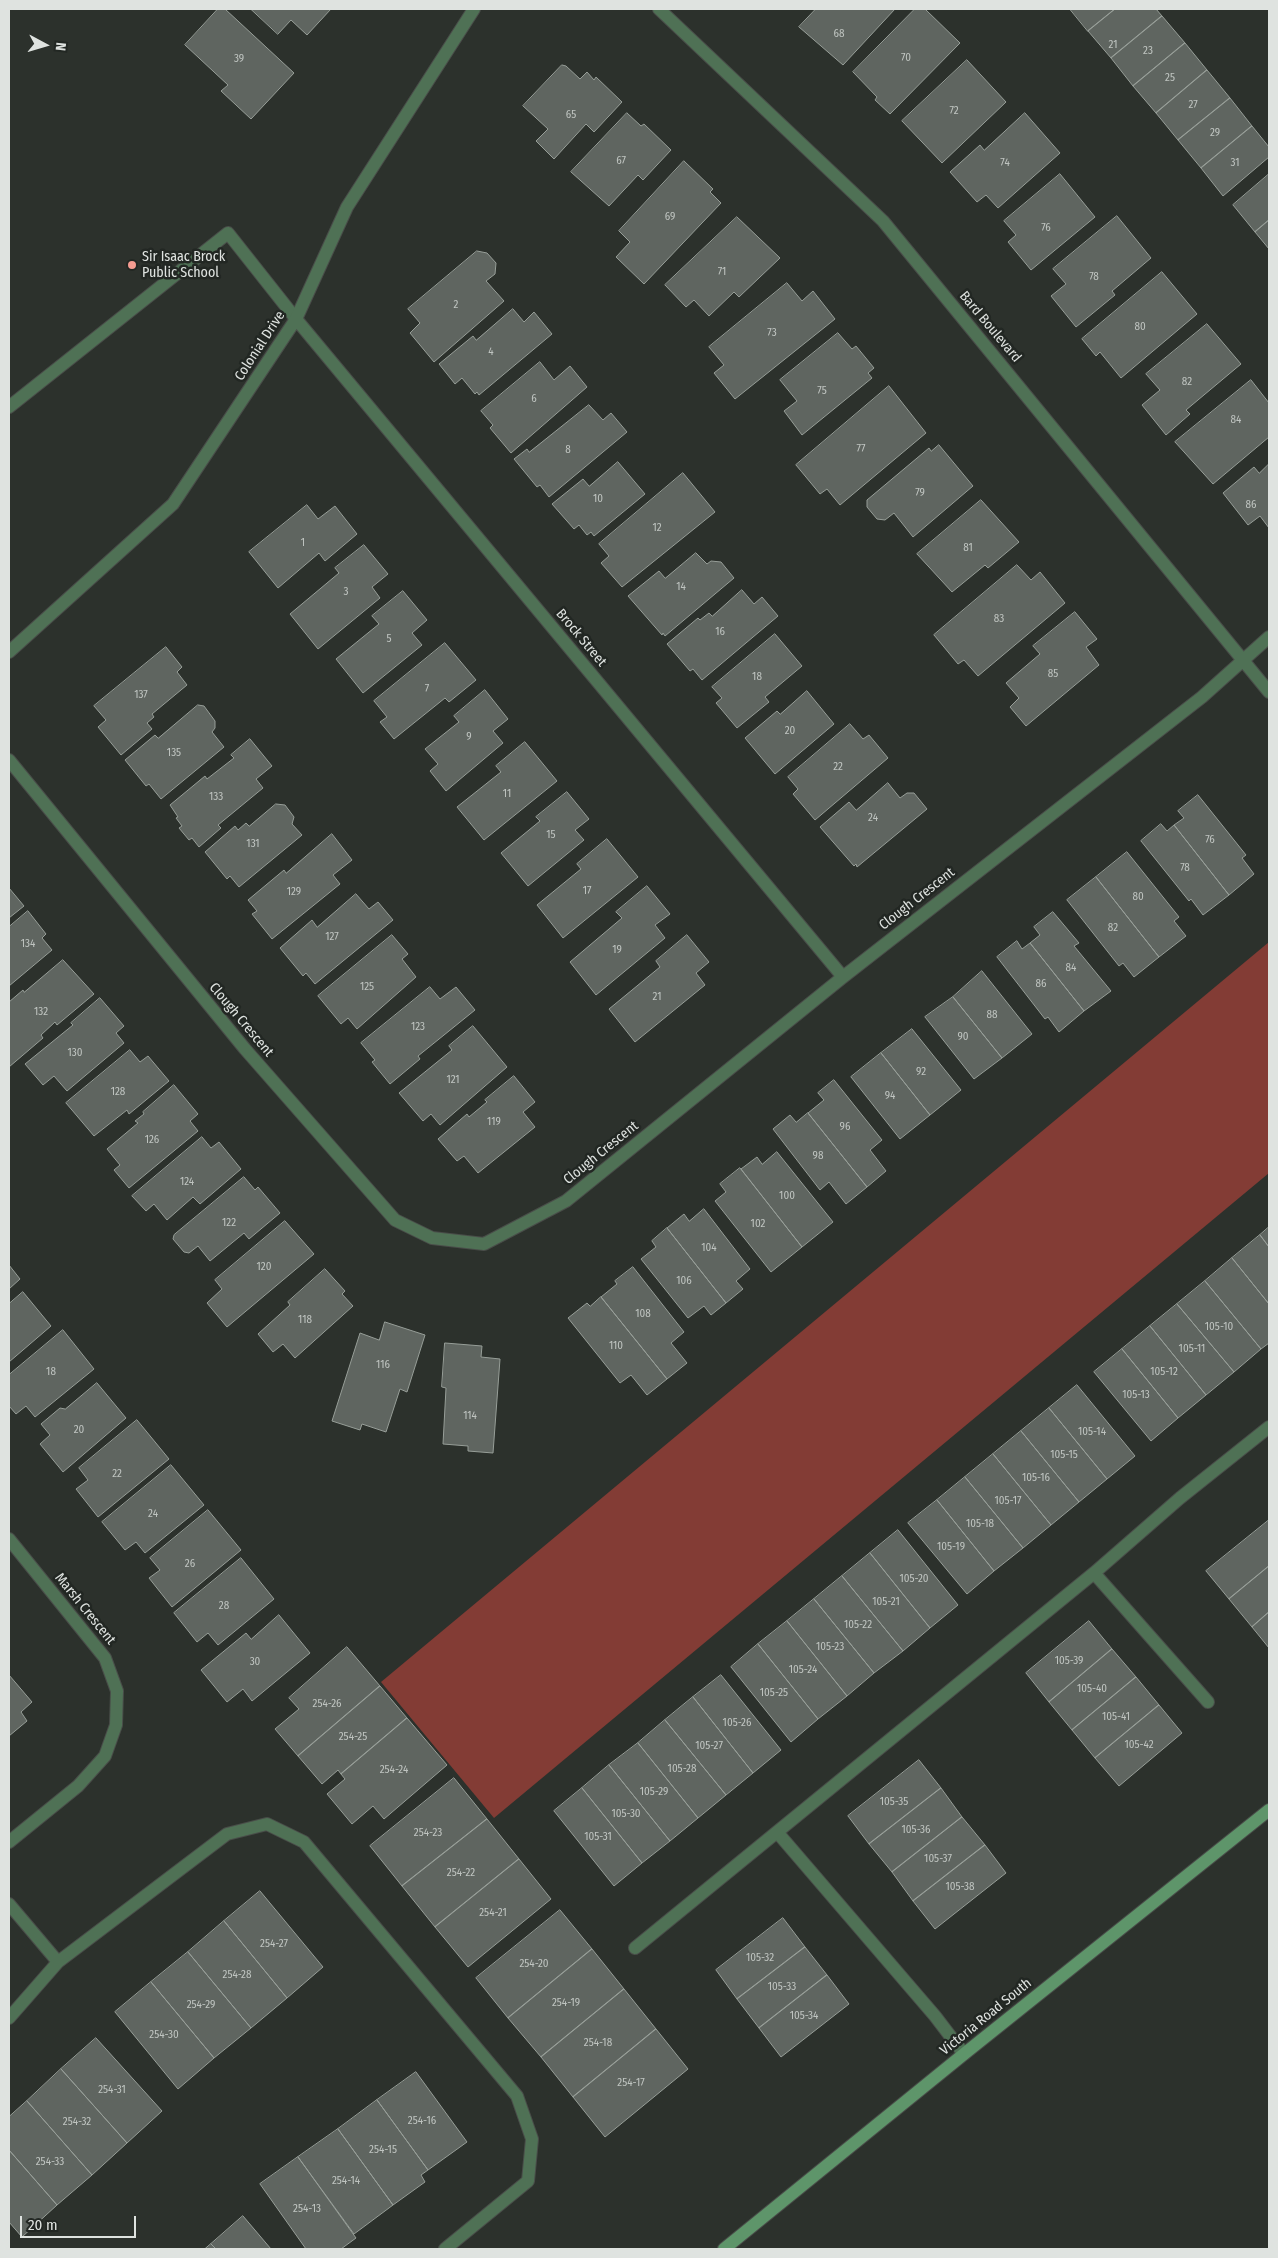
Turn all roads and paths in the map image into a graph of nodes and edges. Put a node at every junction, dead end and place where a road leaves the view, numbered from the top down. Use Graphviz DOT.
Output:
graph roads {
  1 [pos="474,9"];
  2 [pos="659,9"];
  3 [pos="296,319"];
  4 [pos="9,407"];
  5 [pos="1269,637"];
  6 [pos="9,652"];
  7 [pos="1244,659"];
  8 [pos="1269,692"];
  9 [pos="9,760"];
  10 [pos="843,976"];
  11 [pos="1269,1428"];
  12 [pos="9,1539"];
  13 [pos="1094,1573"];
  14 [pos="1208,1702"];
  15 [pos="1269,1810"];
  16 [pos="777,1832"];
  17 [pos="9,1842"];
  18 [pos="9,1904"];
  19 [pos="635,1948"];
  20 [pos="58,1962"];
  21 [pos="9,2018"];
  22 [pos="964,2054"];
  23 [pos="445,2249"];
  24 [pos="724,2249"];
  1 -- 3 [label="street, Colonial Drive"];
  2 -- 7 [label="street, Bard Boulevard"];
  3 -- 4 [label="street, Brock Street"];
  3 -- 6 [label="street, Colonial Drive"];
  3 -- 10 [label="street, Brock Street"];
  5 -- 7 [label="street, Clough Crescent"];
  7 -- 8 [label="street, Bard Boulevard"];
  7 -- 10 [label="street, Clough Crescent"];
  9 -- 10 [label="street, Clough Crescent"];
  11 -- 13 [label="street"];
  12 -- 17 [label="street, Marsh Crescent"];
  13 -- 14 [label="street"];
  13 -- 16 [label="street"];
  15 -- 22 [label="main road, Victoria Road South"];
  16 -- 19 [label="street"];
  16 -- 22 [label="street"];
  18 -- 20 [label="street"];
  20 -- 21 [label="street"];
  20 -- 23 [label="street"];
  22 -- 24 [label="main road, Victoria Road South"];
}
